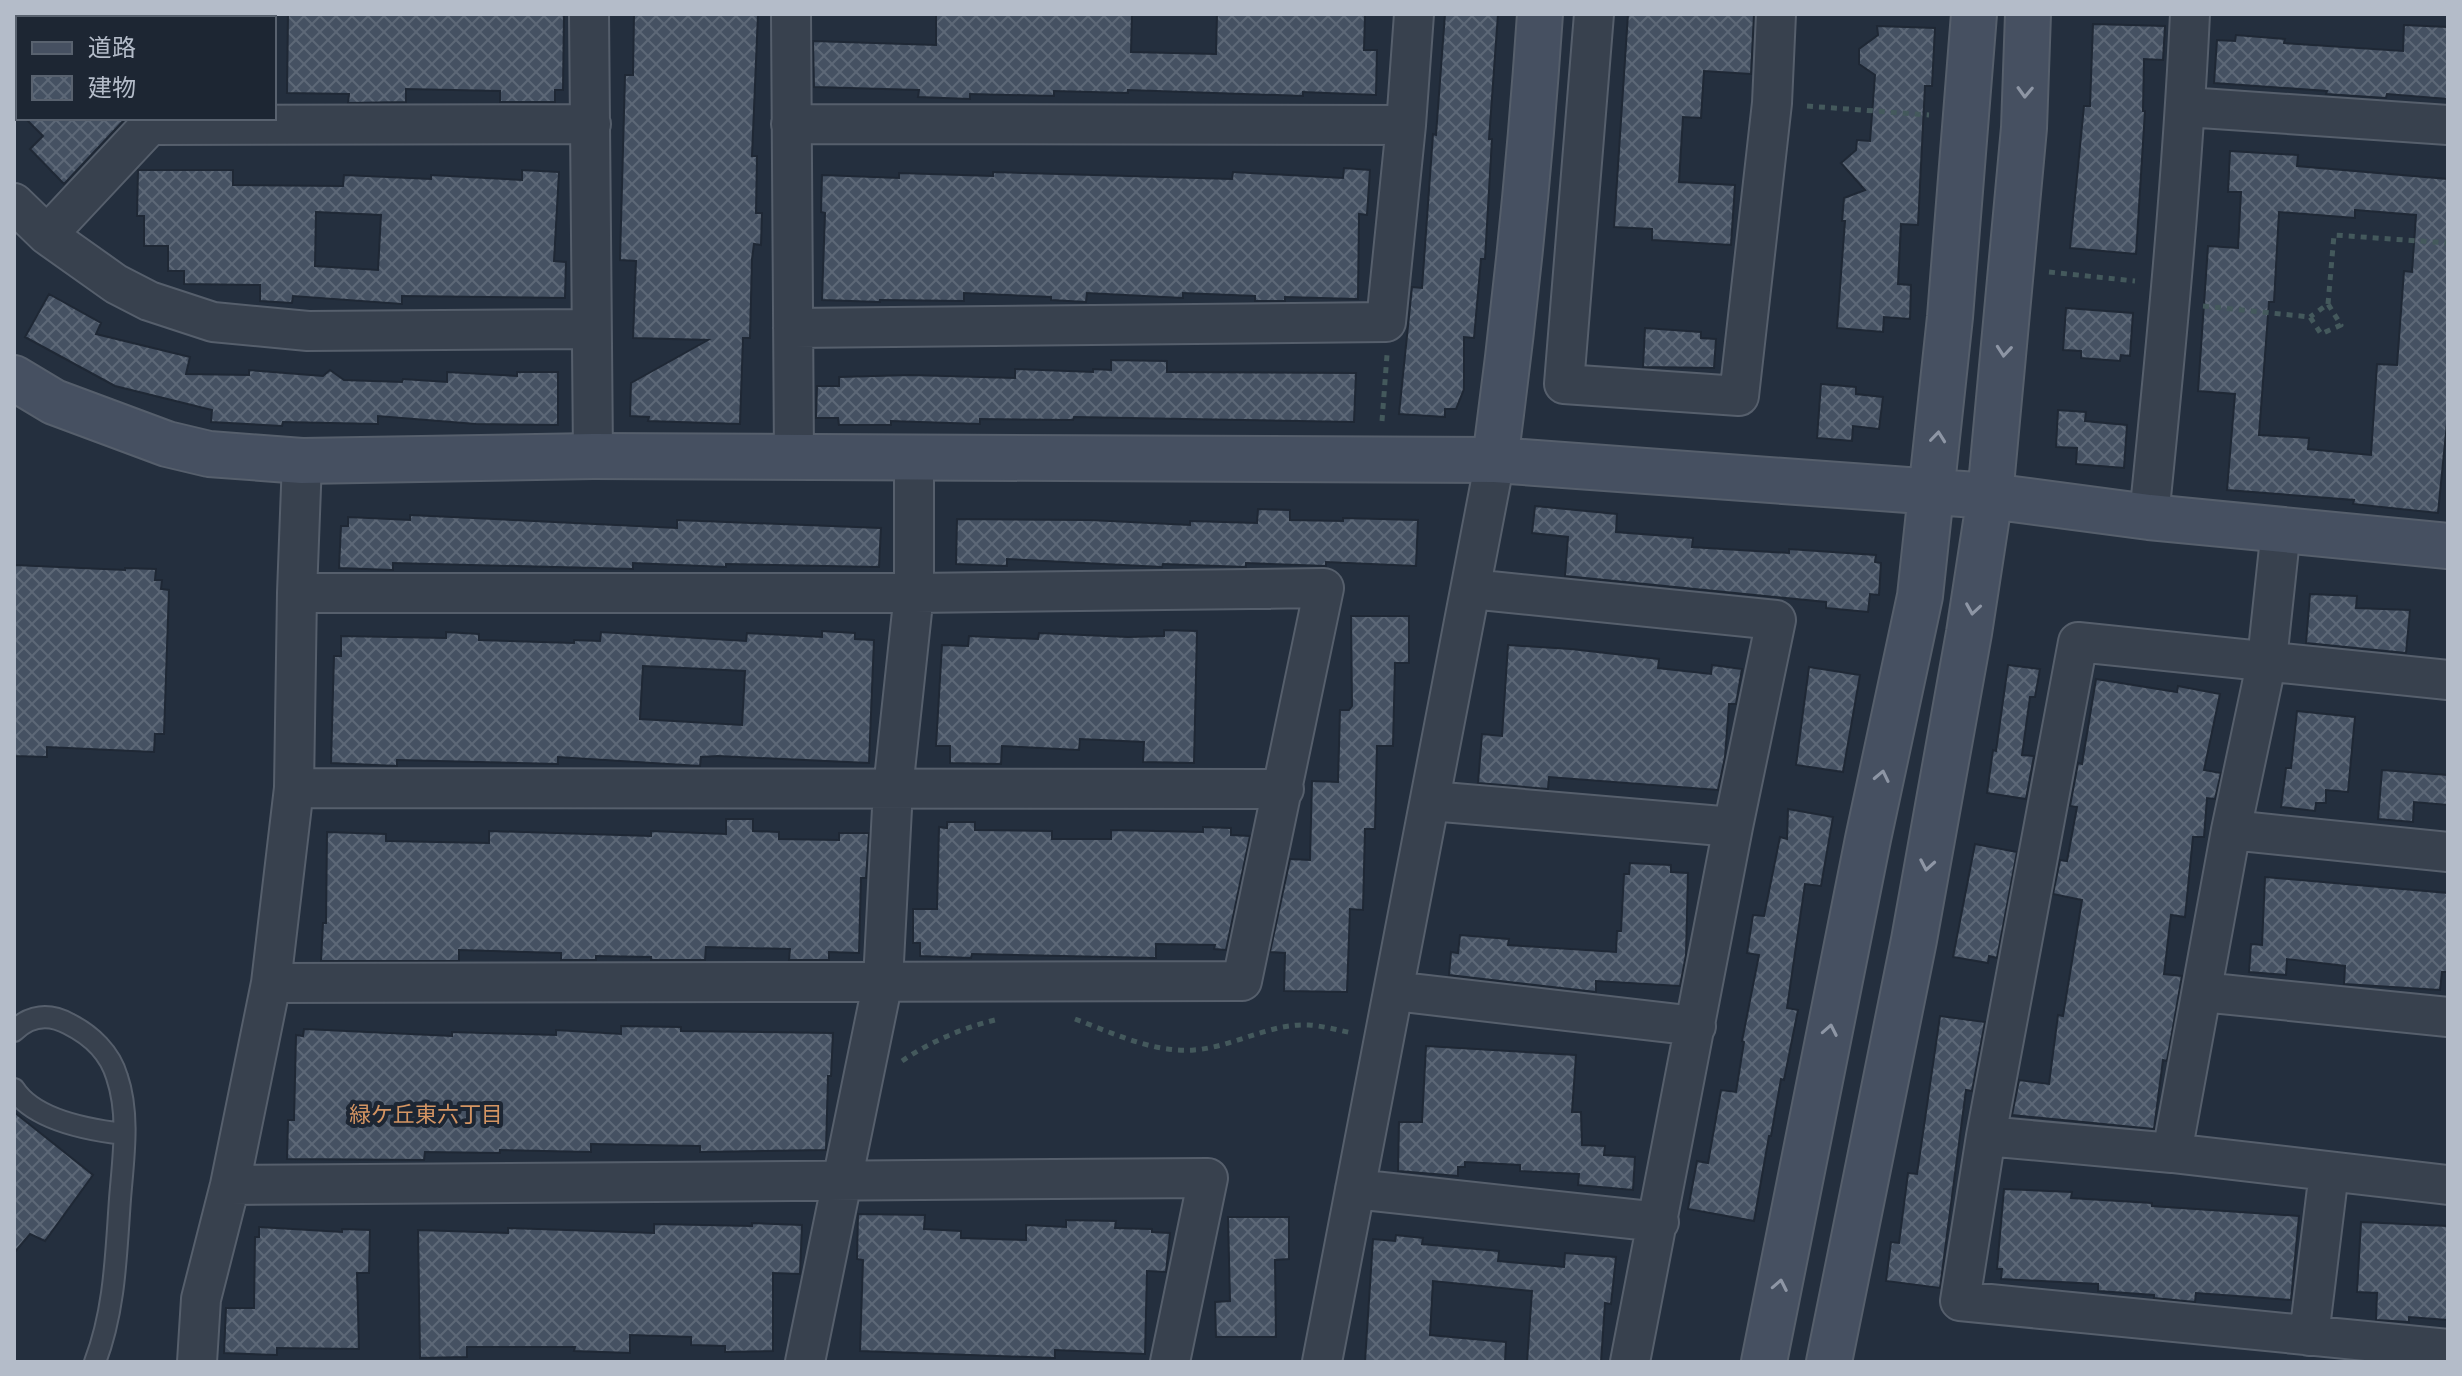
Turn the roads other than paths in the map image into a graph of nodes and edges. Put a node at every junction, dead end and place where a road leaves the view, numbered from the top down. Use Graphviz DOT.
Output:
graph roads {
  1 [pos="589,14"];
  2 [pos="791,14"];
  3 [pos="1414,14"];
  4 [pos="1540,14"];
  5 [pos="1594,14"];
  6 [pos="1776,14"];
  7 [pos="1974,14"];
  8 [pos="2028,14"];
  9 [pos="2190,14"];
  10 [pos="2186,107"];
  11 [pos="591,124"];
  12 [pos="791,124"];
  13 [pos="1406,125"];
  14 [pos="2448,125"];
  15 [pos="1532,134"];
  16 [pos="1584,139"];
  17 [pos="14,203"];
  18 [pos="47,235"];
  19 [pos="793,328"];
  20 [pos="591,329"];
  21 [pos="14,378"];
  22 [pos="593,456"];
  23 [pos="794,458"];
  24 [pos="914,458"];
  25 [pos="1495,460"];
  26 [pos="302,461"];
  27 [pos="1932,491"];
  28 [pos="1990,496"];
  29 [pos="2149,517"];
  30 [pos="2281,529"];
  31 [pos="2448,546"];
  32 [pos="1471,589"];
  33 [pos="297,593"];
  34 [pos="914,593"];
  35 [pos="2267,660"];
  36 [pos="2448,680"];
  37 [pos="294,788"];
  38 [pos="893,789"];
  39 [pos="1284,789"];
  40 [pos="1431,801"];
  41 [pos="1733,827"];
  42 [pos="2231,830"];
  43 [pos="2448,852"];
  44 [pos="883,981"];
  45 [pos="271,983"];
  46 [pos="1394,991"];
  47 [pos="2202,992"];
  48 [pos="2448,1017"];
  49 [pos="1696,1026"];
  50 [pos="14,1031"];
  51 [pos="14,1089"];
  52 [pos="124,1134"];
  53 [pos="1986,1136"];
  54 [pos="2172,1153"];
  55 [pos="2329,1172"];
  56 [pos="842,1179"];
  57 [pos="230,1185"];
  58 [pos="2448,1185"];
  59 [pos="1355,1189"];
  60 [pos="1659,1222"];
  61 [pos="2309,1336"];
  62 [pos="2448,1349"];
  63 [pos="95,1362"];
  64 [pos="197,1362"];
  65 [pos="805,1362"];
  66 [pos="1170,1362"];
  67 [pos="1322,1362"];
  68 [pos="1630,1362"];
  69 [pos="1764,1362"];
  70 [pos="1829,1362"];
  1 -- 11 [label="street"];
  2 -- 12 [label="street"];
  3 -- 13 [label="street"];
  4 -- 15 [label="street"];
  5 -- 16 [label="street"];
  6 -- 16 [label="street"];
  27 -- 7 [label="street, one-way"];
  8 -- 28 [label="street, one-way"];
  9 -- 10 [label="street"];
  10 -- 14 [label="street"];
  10 -- 29 [label="street"];
  11 -- 18 [label="street"];
  11 -- 20 [label="street"];
  12 -- 13 [label="street"];
  12 -- 19 [label="street"];
  13 -- 19 [label="street"];
  15 -- 16 [label="street"];
  15 -- 25 [label="street"];
  17 -- 18 [label="street"];
  18 -- 20 [label="street"];
  19 -- 23 [label="street"];
  20 -- 22 [label="street"];
  21 -- 26 [label="street"];
  22 -- 23 [label="street"];
  22 -- 26 [label="street"];
  23 -- 24 [label="street"];
  24 -- 25 [label="street"];
  24 -- 34 [label="street"];
  25 -- 27 [label="street"];
  25 -- 32 [label="street"];
  26 -- 33 [label="street"];
  27 -- 28 [label="street"];
  69 -- 27 [label="street, one-way"];
  28 -- 29 [label="street"];
  28 -- 70 [label="street, one-way"];
  29 -- 30 [label="street"];
  30 -- 31 [label="street"];
  30 -- 35 [label="street"];
  32 -- 40 [label="street"];
  32 -- 41 [label="street"];
  33 -- 34 [label="street"];
  33 -- 37 [label="street"];
  34 -- 38 [label="street"];
  34 -- 39 [label="street"];
  35 -- 36 [label="street"];
  35 -- 42 [label="street"];
  35 -- 53 [label="street"];
  37 -- 38 [label="street"];
  37 -- 45 [label="street"];
  38 -- 39 [label="street"];
  38 -- 44 [label="street"];
  39 -- 44 [label="street"];
  40 -- 41 [label="street"];
  40 -- 46 [label="street"];
  41 -- 49 [label="street"];
  42 -- 43 [label="street"];
  42 -- 47 [label="street"];
  44 -- 45 [label="street"];
  44 -- 56 [label="street"];
  45 -- 57 [label="street"];
  46 -- 49 [label="street"];
  46 -- 59 [label="street"];
  47 -- 48 [label="street"];
  47 -- 54 [label="street"];
  49 -- 60 [label="street"];
  50 -- 52 [label="lane"];
  51 -- 52 [label="lane"];
  52 -- 63 [label="lane"];
  53 -- 54 [label="street"];
  53 -- 61 [label="street"];
  54 -- 55 [label="street"];
  55 -- 58 [label="street"];
  55 -- 61 [label="street"];
  56 -- 57 [label="street"];
  56 -- 65 [label="street"];
  56 -- 66 [label="street"];
  57 -- 64 [label="street"];
  59 -- 60 [label="street"];
  59 -- 67 [label="street"];
  60 -- 68 [label="street"];
  61 -- 62 [label="street"];
}
